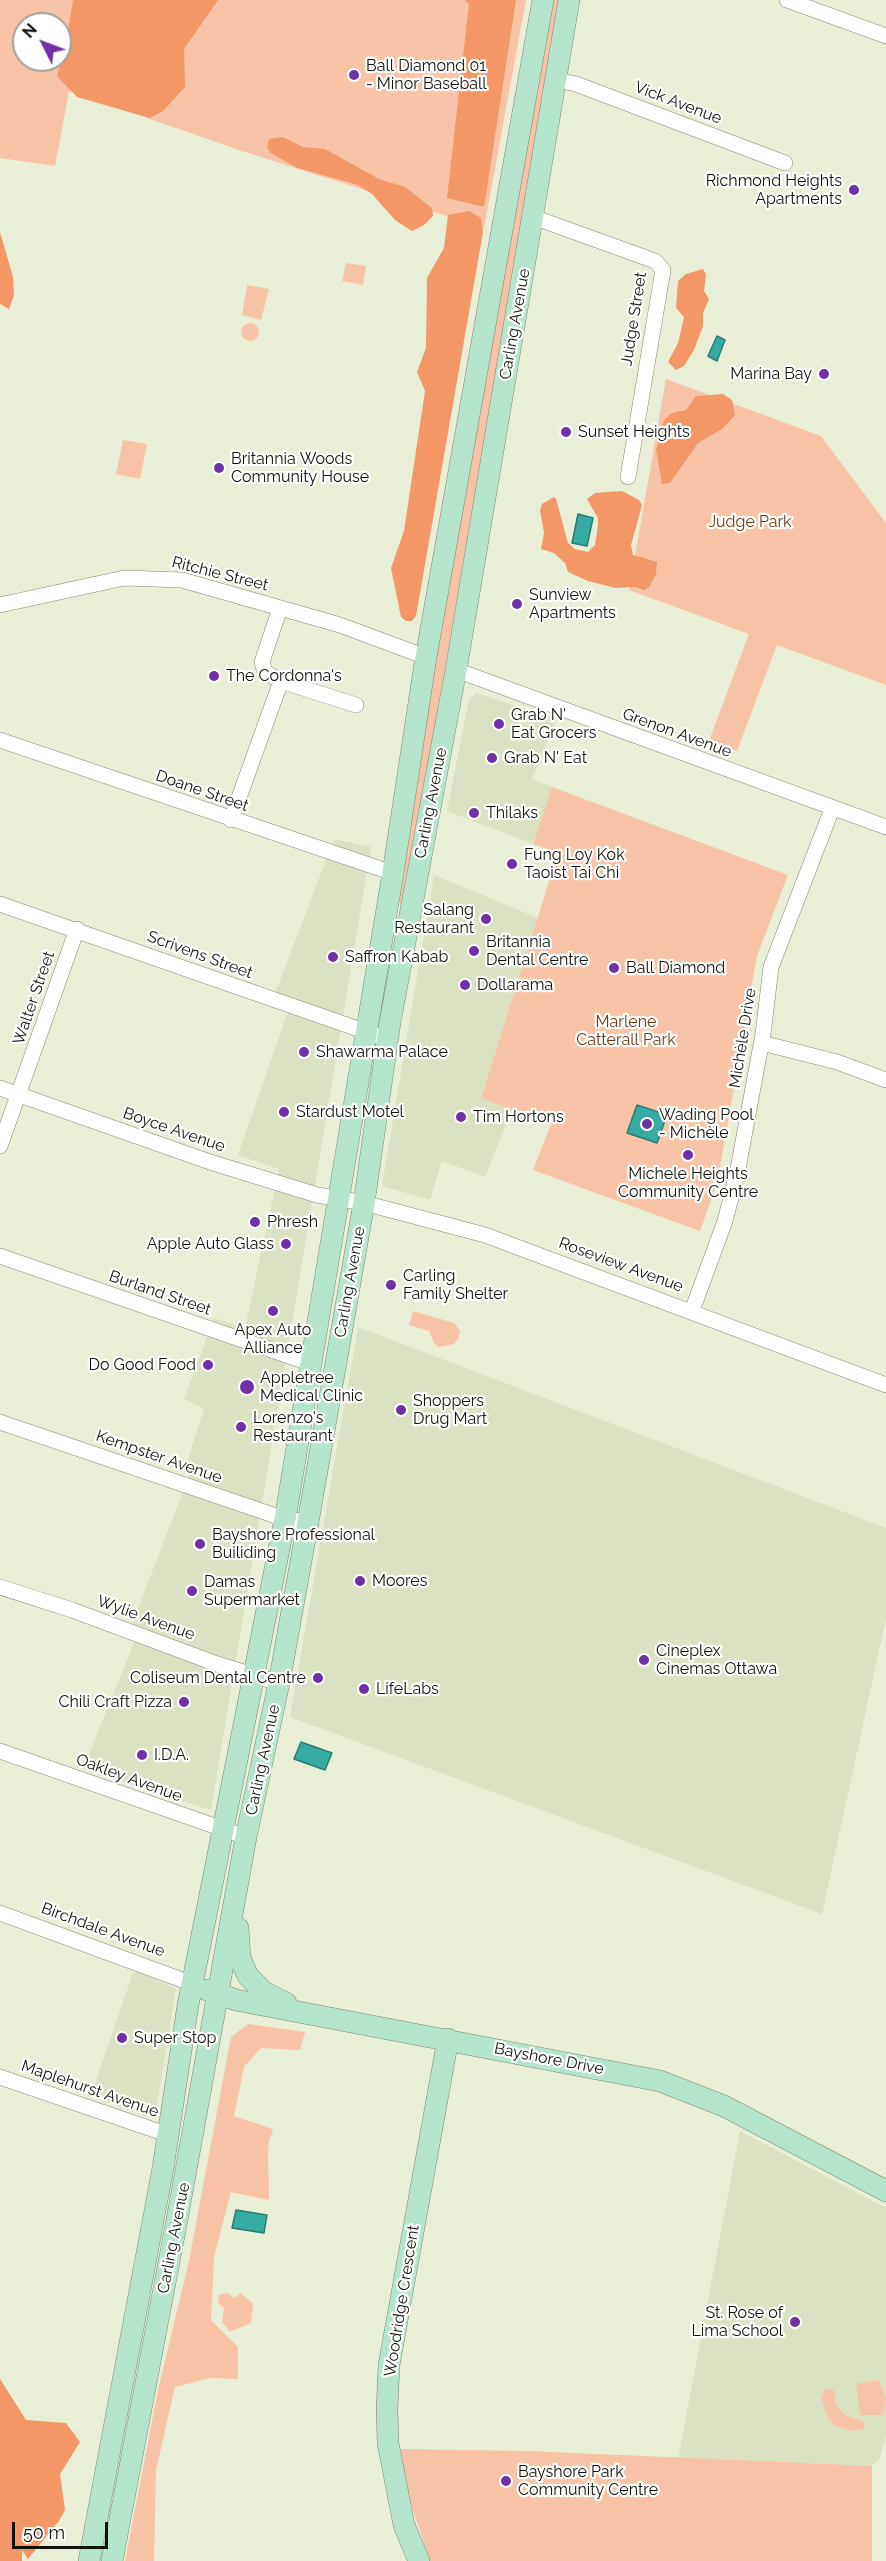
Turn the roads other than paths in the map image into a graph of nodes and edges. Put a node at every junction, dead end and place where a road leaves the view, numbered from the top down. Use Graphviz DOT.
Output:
graph roads {
  1 [pos="543,0"];
  2 [pos="569,0"];
  3 [pos="787,0"];
  4 [pos="886,36"];
  5 [pos="557,80"];
  6 [pos="785,163"];
  7 [pos="533,217"];
  8 [pos="628,477"];
  9 [pos="0,605"];
  10 [pos="280,608"];
  11 [pos="426,657"];
  12 [pos="456,670"];
  13 [pos="281,681"];
  14 [pos="356,705"];
  15 [pos="0,740"];
  16 [pos="831,809"];
  17 [pos="231,820"];
  18 [pos="886,828"];
  19 [pos="393,873"];
  20 [pos="0,904"];
  21 [pos="77,929"];
  22 [pos="365,1033"];
  23 [pos="387,1039"];
  24 [pos="762,1043"];
  25 [pos="886,1080"];
  26 [pos="0,1088"];
  27 [pos="20,1095"];
  28 [pos="0,1146"];
  29 [pos="337,1198"];
  30 [pos="364,1203"];
  31 [pos="0,1256"];
  32 [pos="692,1311"];
  33 [pos="309,1363"];
  34 [pos="886,1385"];
  35 [pos="0,1422"];
  36 [pos="285,1519"];
  37 [pos="308,1522"];
  38 [pos="0,1587"];
  39 [pos="253,1675"];
  40 [pos="279,1683"];
  41 [pos="0,1751"];
  42 [pos="223,1832"];
  43 [pos="246,1838"];
  44 [pos="237,1887"];
  45 [pos="0,1913"];
  46 [pos="192,1984"];
  47 [pos="218,1994"];
  48 [pos="326,2017"];
  49 [pos="448,2039"];
  50 [pos="0,2077"];
  51 [pos="169,2135"];
  52 [pos="886,2191"];
  53 [pos="155,2213"];
  54 [pos="177,2220"];
  55 [pos="89,2561"];
  56 [pos="112,2561"];
  57 [pos="418,2561"];
  1 -- 11 [label="main road, Carling Avenue"];
  2 -- 5 [label="main road, Carling Avenue"];
  3 -- 4 [label="street"];
  5 -- 6 [label="street, Vick Avenue"];
  5 -- 7 [label="main road, Carling Avenue"];
  7 -- 8 [label="street, Judge Street"];
  7 -- 12 [label="main road, Carling Avenue"];
  9 -- 10 [label="street, Ritchie Street"];
  10 -- 11 [label="street, Ritchie Street"];
  10 -- 13 [label="street"];
  11 -- 19 [label="main road, Carling Avenue"];
  12 -- 16 [label="street, Grenon Avenue"];
  12 -- 23 [label="main road, Carling Avenue"];
  13 -- 14 [label="street"];
  13 -- 17 [label="street"];
  15 -- 17 [label="street, Doane Street"];
  16 -- 18 [label="street, Grenon Avenue"];
  16 -- 24 [label="street, Michèle Drive"];
  17 -- 19 [label="street, Doane Street"];
  19 -- 22 [label="main road, Carling Avenue"];
  20 -- 21 [label="street, Scrivens Street"];
  21 -- 22 [label="street, Scrivens Street"];
  21 -- 27 [label="street, Walter Street"];
  22 -- 23 [label="street, Scrivens Street"];
  22 -- 29 [label="main road, Carling Avenue"];
  23 -- 30 [label="main road, Carling Avenue"];
  24 -- 25 [label="street"];
  24 -- 32 [label="street, Michèle Drive"];
  26 -- 27 [label="street, Boyce Avenue"];
  27 -- 28 [label="street, Walter Street"];
  27 -- 29 [label="street, Boyce Avenue"];
  29 -- 30 [label="street, Roseview Avenue"];
  29 -- 33 [label="main road, Carling Avenue"];
  30 -- 32 [label="street, Roseview Avenue"];
  30 -- 37 [label="main road, Carling Avenue"];
  31 -- 33 [label="street, Burland Street"];
  32 -- 34 [label="street, Roseview Avenue"];
  33 -- 36 [label="main road, Carling Avenue"];
  35 -- 36 [label="street, Kempster Avenue"];
  36 -- 37 [label="street, Kempster Avenue"];
  36 -- 39 [label="main road, Carling Avenue"];
  37 -- 40 [label="main road, Carling Avenue"];
  38 -- 39 [label="street, Wylie Avenue"];
  39 -- 40 [label="street, Wylie Avenue"];
  39 -- 42 [label="main road, Carling Avenue"];
  40 -- 43 [label="main road, Carling Avenue"];
  41 -- 42 [label="street, Oakley Avenue"];
  42 -- 43 [label="street, Oakley Avenue"];
  42 -- 46 [label="main road, Carling Avenue"];
  43 -- 44 [label="main road, Carling Avenue"];
  44 -- 47 [label="main road, Carling Avenue"];
  44 -- 48 [label="main road"];
  45 -- 46 [label="street, Birchdale Avenue"];
  46 -- 47 [label="main road, Bayshore Drive"];
  46 -- 51 [label="main road, Carling Avenue"];
  47 -- 48 [label="main road, Bayshore Drive"];
  47 -- 54 [label="main road, Carling Avenue"];
  48 -- 49 [label="main road, Bayshore Drive"];
  49 -- 52 [label="main road, Bayshore Drive"];
  49 -- 57 [label="main road, Woodridge Crescent"];
  50 -- 51 [label="street, Maplehurst Avenue"];
  51 -- 53 [label="main road, Carling Avenue"];
  53 -- 54 [label="main road"];
  53 -- 55 [label="main road, Carling Avenue"];
  54 -- 56 [label="main road, Carling Avenue"];
}
